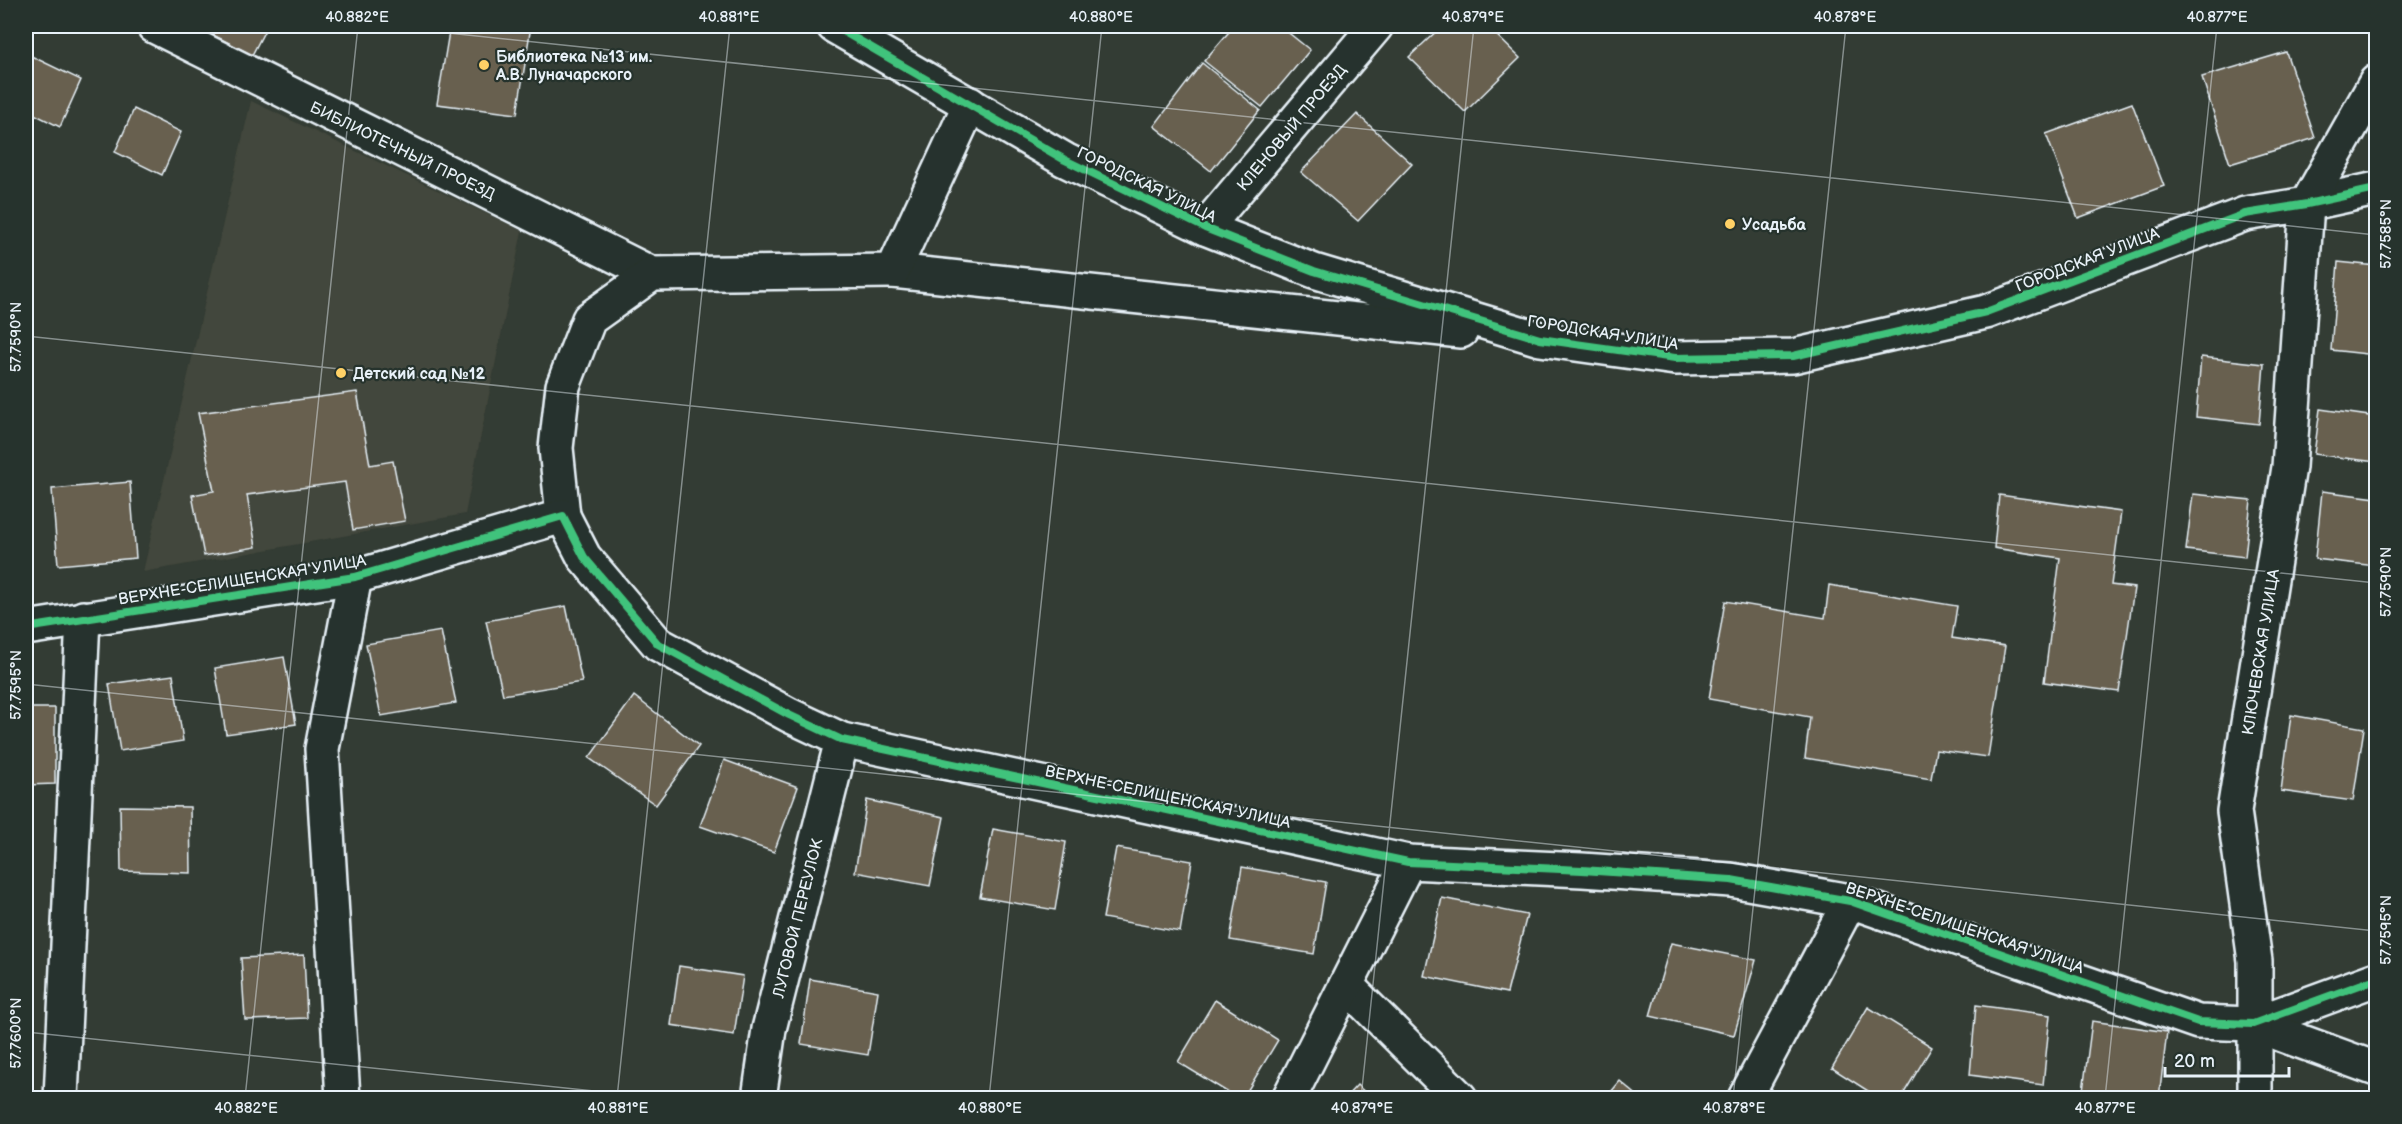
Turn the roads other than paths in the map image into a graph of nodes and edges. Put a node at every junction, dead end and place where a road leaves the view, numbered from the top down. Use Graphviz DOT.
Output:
graph roads {
  1 [pos="154,26"];
  2 [pos="834,26"];
  3 [pos="1376,26"];
  4 [pos="2376,82"];
  5 [pos="970,104"];
  6 [pos="2376,189"];
  7 [pos="2307,204"];
  8 [pos="1205,228"];
  9 [pos="893,271"];
  10 [pos="652,274"];
  11 [pos="1540,339"];
  12 [pos="563,516"];
  13 [pos="356,577"];
  14 [pos="83,618"];
  15 [pos="26,628"];
  16 [pos="842,740"];
  17 [pos="1408,862"];
  18 [pos="1850,901"];
  19 [pos="2376,979"];
  20 [pos="1346,985"];
  21 [pos="2253,1024"];
  22 [pos="2376,1069"];
  23 [pos="61,1098"];
  24 [pos="343,1098"];
  25 [pos="759,1098"];
  26 [pos="1289,1098"];
  27 [pos="1460,1098"];
  28 [pos="1745,1098"];
  29 [pos="2255,1098"];
  1 -- 10 [label="street, БИБЛИОТЕЧНЫЙ ПРОЕЗД"];
  2 -- 5 [label="street, ГОРОДСКАЯ УЛИЦА"];
  3 -- 8 [label="street, КЛЕНОВЫЙ ПРОЕЗД"];
  4 -- 7 [label="street"];
  5 -- 8 [label="street, ГОРОДСКАЯ УЛИЦА"];
  5 -- 9 [label="street"];
  6 -- 7 [label="street, ГОРОДСКАЯ УЛИЦА"];
  7 -- 11 [label="street, ГОРОДСКАЯ УЛИЦА"];
  7 -- 21 [label="street, КЛЮЧЕВСКАЯ УЛИЦА"];
  8 -- 11 [label="street, ГОРОДСКАЯ УЛИЦА"];
  9 -- 10 [label="street"];
  9 -- 11 [label="street"];
  10 -- 12 [label="street"];
  12 -- 13 [label="street, ВЕРХНЕ-СЕЛИЩЕНСКАЯ УЛИЦА"];
  12 -- 16 [label="street, ВЕРХНЕ-СЕЛИЩЕНСКАЯ УЛИЦА"];
  13 -- 14 [label="street, ВЕРХНЕ-СЕЛИЩЕНСКАЯ УЛИЦА"];
  13 -- 24 [label="street"];
  14 -- 15 [label="street, ВЕРХНЕ-СЕЛИЩЕНСКАЯ УЛИЦА"];
  14 -- 23 [label="street"];
  16 -- 17 [label="street, ВЕРХНЕ-СЕЛИЩЕНСКАЯ УЛИЦА"];
  16 -- 25 [label="street, ЛУГОВОЙ ПЕРЕУЛОК"];
  17 -- 18 [label="street, ВЕРХНЕ-СЕЛИЩЕНСКАЯ УЛИЦА"];
  17 -- 20 [label="street"];
  18 -- 21 [label="street, ВЕРХНЕ-СЕЛИЩЕНСКАЯ УЛИЦА"];
  18 -- 28 [label="street"];
  19 -- 21 [label="street, ВЕРХНЕ-СЕЛИЩЕНСКАЯ УЛИЦА"];
  20 -- 26 [label="street"];
  20 -- 27 [label="street"];
  21 -- 22 [label="street"];
  21 -- 29 [label="street, КЛЮЧЕВСКАЯ УЛИЦА"];
}
